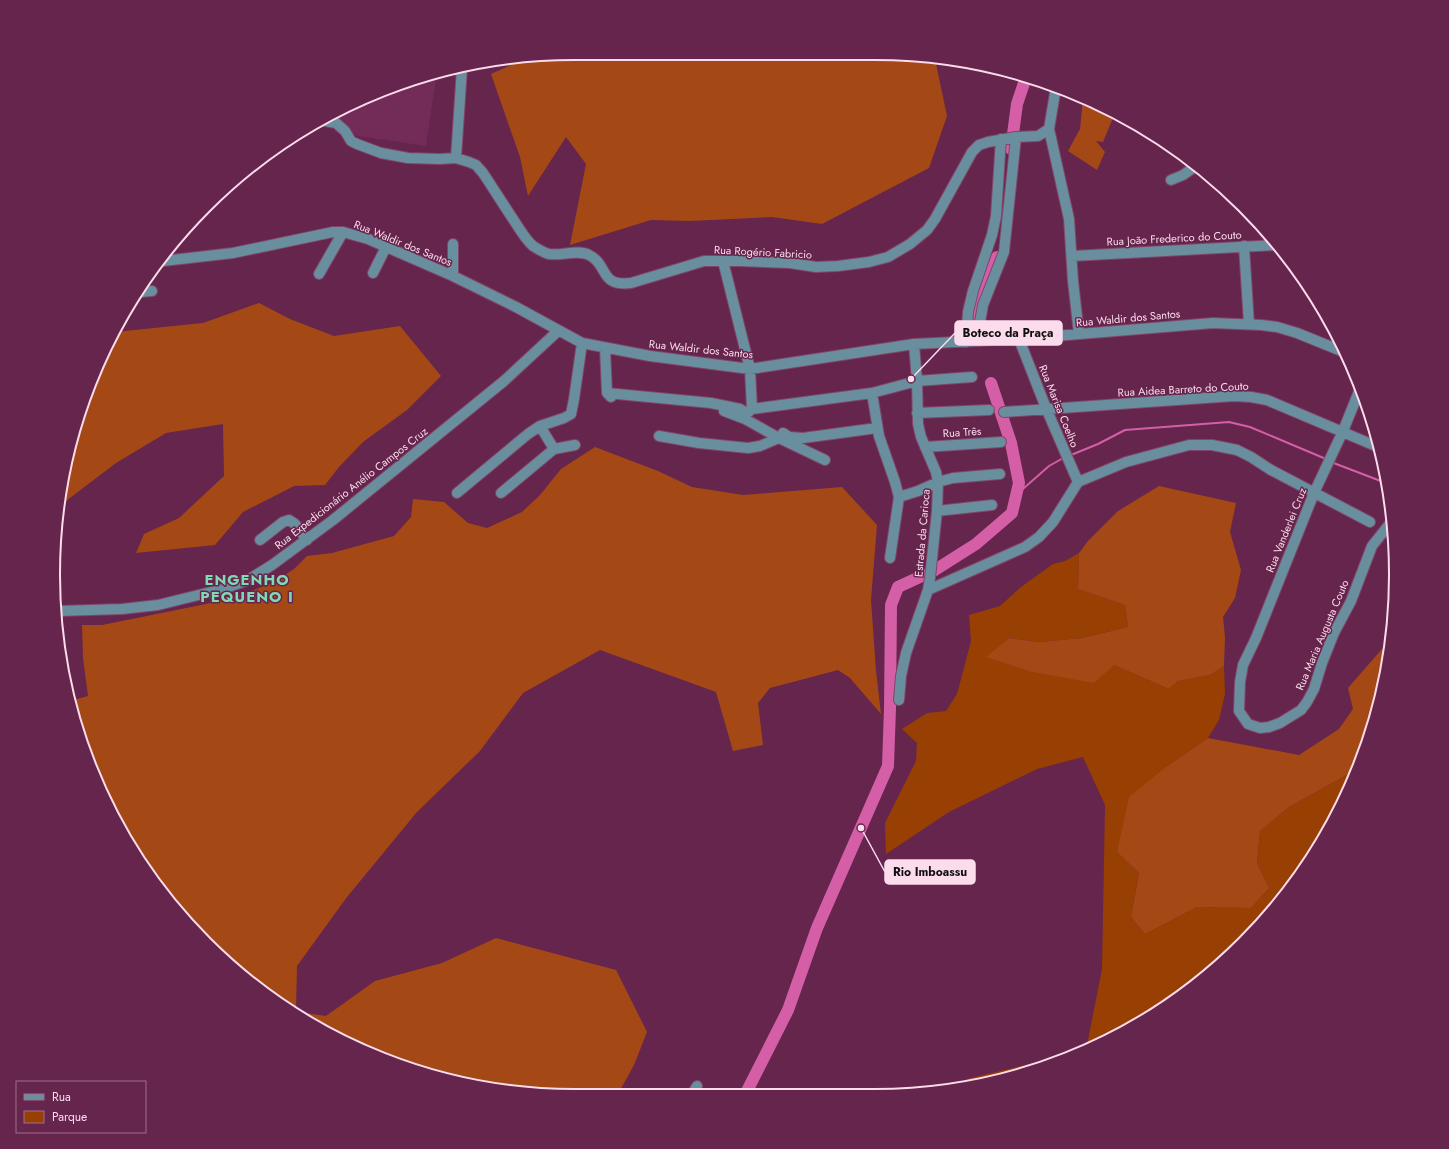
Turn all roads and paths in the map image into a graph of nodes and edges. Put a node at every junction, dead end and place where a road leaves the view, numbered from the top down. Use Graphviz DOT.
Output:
graph roads {
  1 [pos="462,73"];
  2 [pos="1055,93"];
  3 [pos="330,122"];
  4 [pos="1049,129"];
  5 [pos="1016,137"];
  6 [pos="1002,139"];
  7 [pos="456,158"];
  8 [pos="1192,169"];
  9 [pos="1171,180"];
  10 [pos="343,232"];
  11 [pos="453,244"];
  12 [pos="1270,245"];
  13 [pos="1244,246"];
  14 [pos="386,248"];
  15 [pos="1072,256"];
  16 [pos="166,261"];
  17 [pos="723,261"];
  18 [pos="373,273"];
  19 [pos="319,274"];
  20 [pos="452,276"];
  21 [pos="152,291"];
  22 [pos="145,292"];
  23 [pos="1249,324"];
  24 [pos="558,330"];
  25 [pos="1079,334"];
  26 [pos="1020,339"];
  27 [pos="982,341"];
  28 [pos="966,342"];
  29 [pos="582,343"];
  30 [pos="914,344"];
  31 [pos="605,348"];
  32 [pos="1337,350"];
  33 [pos="750,368"];
  34 [pos="972,377"];
  35 [pos="917,380"];
  36 [pos="872,393"];
  37 [pos="1357,396"];
  38 [pos="1046,408"];
  39 [pos="988,410"];
  40 [pos="1004,412"];
  41 [pos="917,413"];
  42 [pos="748,414"];
  43 [pos="540,426"];
  44 [pos="877,428"];
  45 [pos="1343,431"];
  46 [pos="659,436"];
  47 [pos="779,438"];
  48 [pos="1001,442"];
  49 [pos="1372,444"];
  50 [pos="575,445"];
  51 [pos="925,447"];
  52 [pos="554,449"];
  53 [pos="825,460"];
  54 [pos="1000,474"];
  55 [pos="938,482"];
  56 [pos="1078,482"];
  57 [pos="457,493"];
  58 [pos="501,493"];
  59 [pos="1314,493"];
  60 [pos="899,497"];
  61 [pos="992,505"];
  62 [pos="937,510"];
  63 [pos="1370,522"];
  64 [pos="1387,527"];
  65 [pos="260,540"];
  66 [pos="306,540"];
  67 [pos="890,558"];
  68 [pos="928,590"];
  69 [pos="61,611"];
  70 [pos="1240,682"];
  71 [pos="899,700"];
  72 [pos="696,1086"];
  73 [pos="694,1089"];
  1 -- 7 [label="street"];
  2 -- 4 [label="street"];
  3 -- 7 [label="street, Rua Rogério Fabricio"];
  4 -- 5 [label="street, Rua Rogério Fabricio"];
  4 -- 15 [label="street"];
  5 -- 6 [label="street, Rua Rogério Fabricio"];
  5 -- 27 [label="street"];
  6 -- 17 [label="street, Rua Rogério Fabricio"];
  6 -- 28 [label="street"];
  7 -- 17 [label="street, Rua Rogério Fabricio"];
  8 -- 9 [label="street"];
  10 -- 14 [label="street, Rua Waldir dos Santos"];
  10 -- 16 [label="street, Rua Waldir dos Santos"];
  10 -- 19 [label="street"];
  11 -- 20 [label="street"];
  12 -- 13 [label="street, Rua João Frederico do Couto"];
  13 -- 15 [label="street, Rua João Frederico do Couto"];
  13 -- 23 [label="street"];
  14 -- 18 [label="street"];
  14 -- 20 [label="street, Rua Waldir dos Santos"];
  15 -- 25 [label="street"];
  17 -- 33 [label="street"];
  20 -- 24 [label="street, Rua Waldir dos Santos"];
  21 -- 22 [label="street"];
  23 -- 25 [label="street, Rua Waldir dos Santos"];
  23 -- 32 [label="street, Rua Waldir dos Santos"];
  24 -- 29 [label="street, Rua Waldir dos Santos"];
  24 -- 66 [label="street, Rua Expedicionário Anélio Campos Cruz"];
  25 -- 26 [label="street, Rua Waldir dos Santos"];
  26 -- 27 [label="street, Rua Waldir dos Santos"];
  26 -- 38 [label="street, Rua Marisa Coelho"];
  27 -- 28 [label="street, Rua Waldir dos Santos"];
  28 -- 30 [label="street, Rua Waldir dos Santos"];
  29 -- 31 [label="street, Rua Waldir dos Santos"];
  29 -- 43 [label="street"];
  30 -- 33 [label="street, Rua Waldir dos Santos"];
  30 -- 35 [label="street, Estrada da Carioca"];
  31 -- 33 [label="street, Rua Waldir dos Santos"];
  31 -- 42 [label="street"];
  33 -- 42 [label="street"];
  34 -- 35 [label="street"];
  35 -- 36 [label="street"];
  35 -- 41 [label="street, Estrada da Carioca"];
  36 -- 42 [label="street"];
  36 -- 44 [label="street"];
  37 -- 45 [label="street, Rua Vanderlei Cruz"];
  38 -- 40 [label="street, Rua Aidea Barreto do Couto"];
  38 -- 45 [label="street, Rua Aidea Barreto do Couto"];
  38 -- 56 [label="street, Rua Marisa Coelho"];
  39 -- 41 [label="street"];
  41 -- 51 [label="street, Estrada da Carioca"];
  42 -- 44 [label="street"];
  42 -- 47 [label="street"];
  43 -- 52 [label="street"];
  43 -- 57 [label="street"];
  44 -- 60 [label="street"];
  45 -- 49 [label="street, Rua Aidea Barreto do Couto"];
  45 -- 59 [label="street, Rua Vanderlei Cruz"];
  46 -- 47 [label="street"];
  47 -- 53 [label="street"];
  48 -- 51 [label="street, Rua Três"];
  50 -- 52 [label="street"];
  51 -- 55 [label="street, Estrada da Carioca"];
  52 -- 58 [label="street"];
  54 -- 55 [label="street"];
  55 -- 60 [label="street"];
  55 -- 62 [label="street, Estrada da Carioca"];
  56 -- 59 [label="street"];
  56 -- 68 [label="street"];
  59 -- 63 [label="street"];
  59 -- 70 [label="street, Rua Vanderlei Cruz"];
  60 -- 67 [label="street"];
  61 -- 62 [label="street"];
  62 -- 68 [label="street, Estrada da Carioca"];
  64 -- 70 [label="street, Rua Maria Augusta Couto"];
  65 -- 66 [label="street"];
  66 -- 69 [label="street, Rua Expedicionário Anélio Campos Cruz"];
  68 -- 71 [label="street, Estrada da Carioca"];
  72 -- 73 [label="street"];
}
